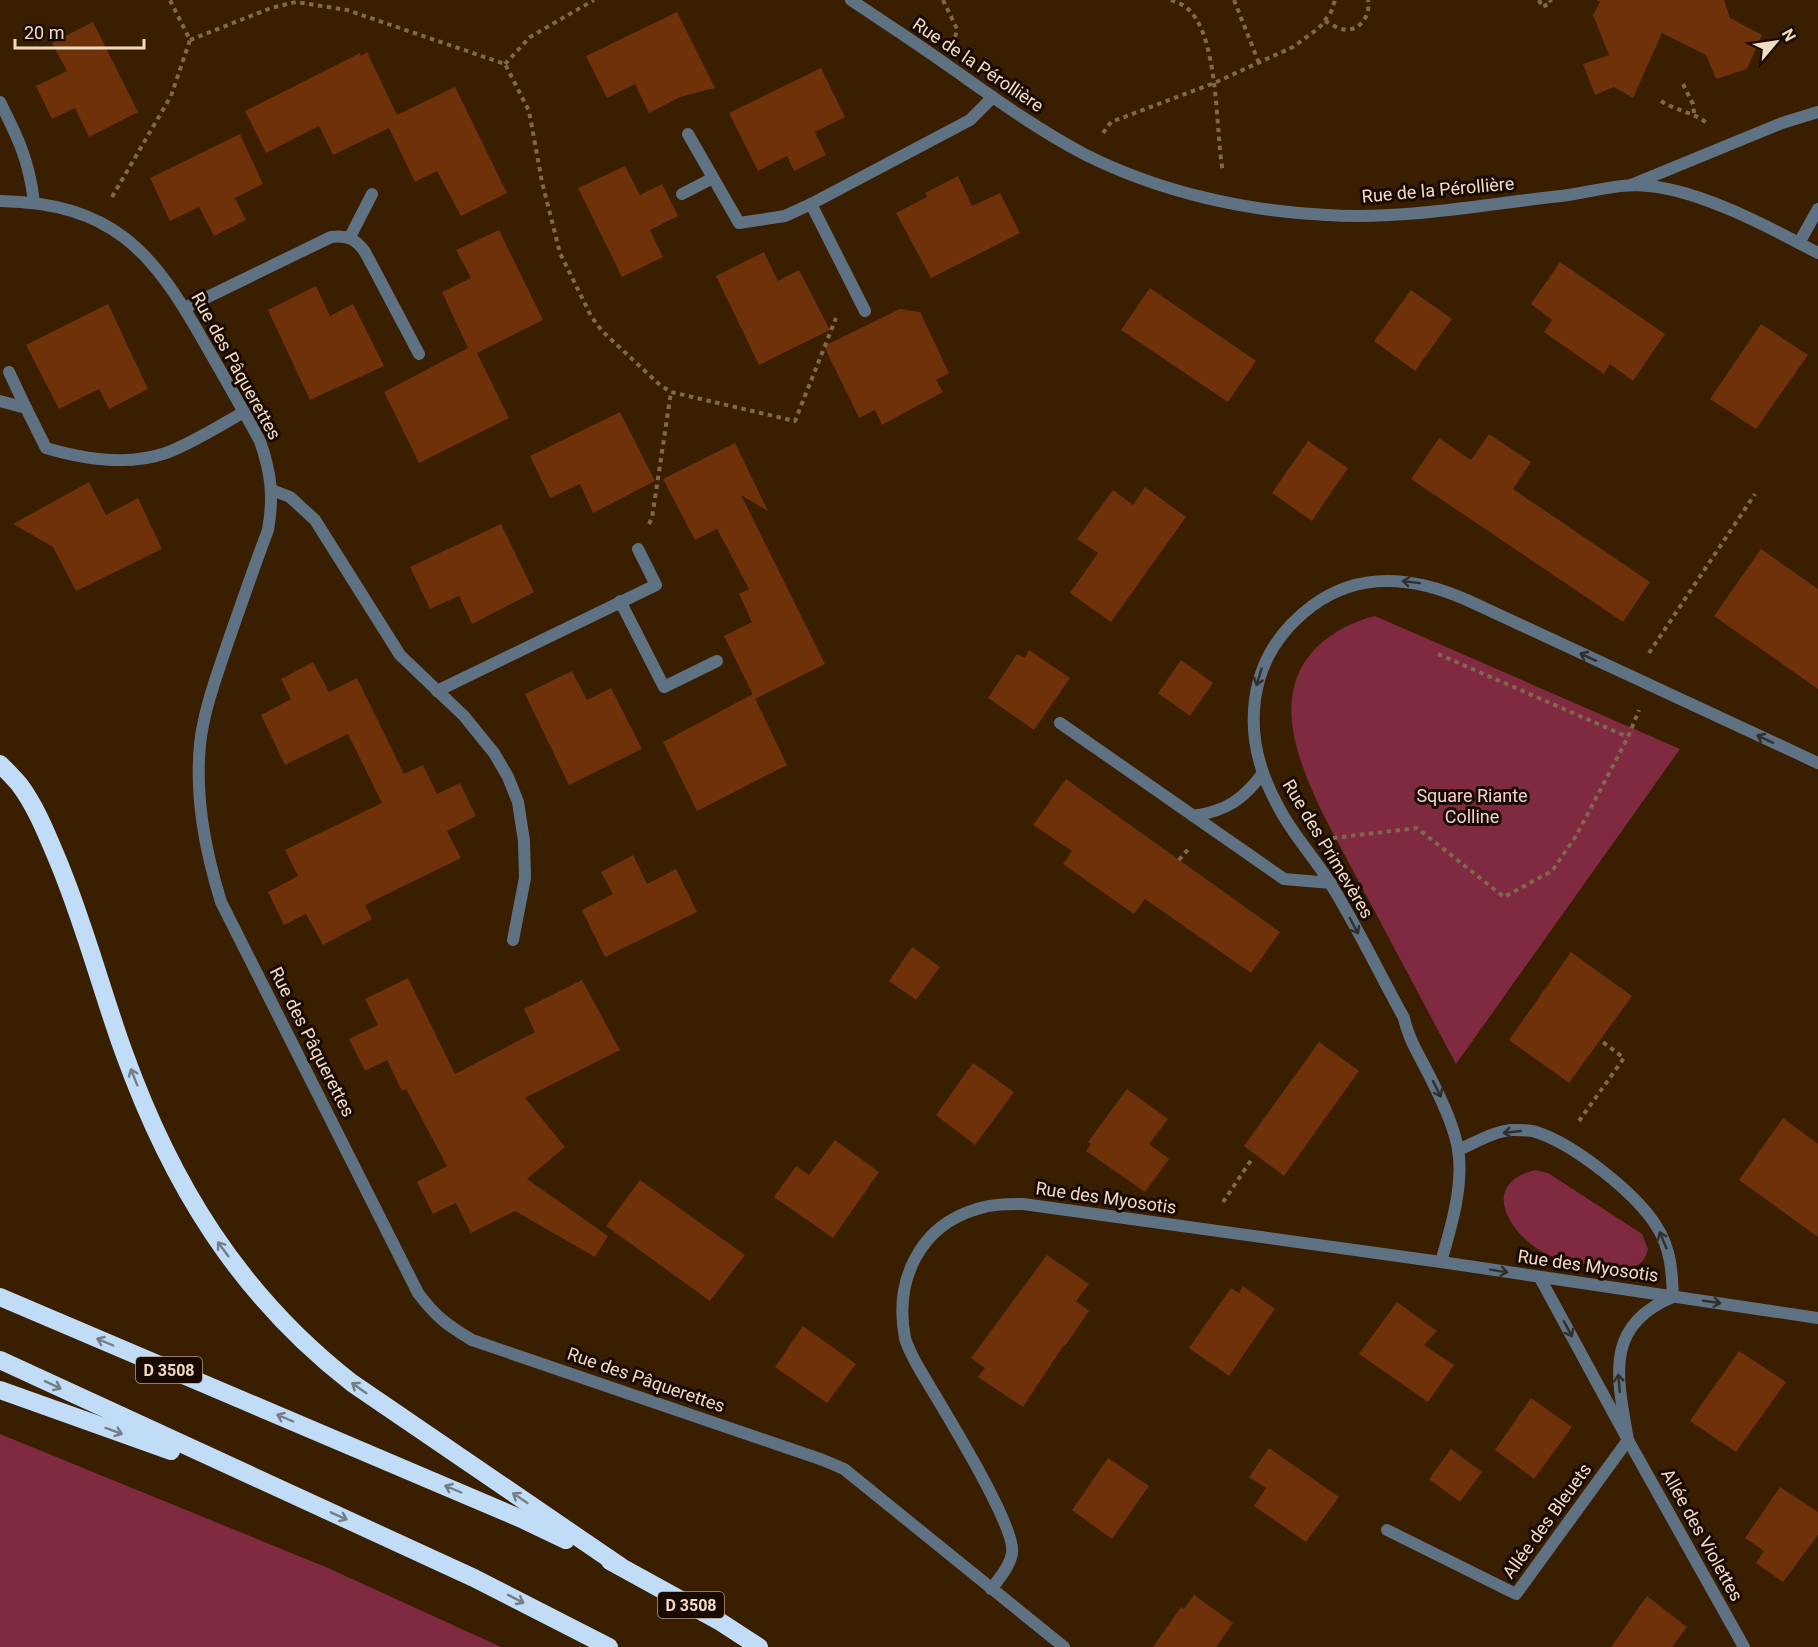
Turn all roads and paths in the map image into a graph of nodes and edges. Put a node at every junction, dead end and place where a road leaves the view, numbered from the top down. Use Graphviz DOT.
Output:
graph roads {
  1 [pos="170,0"];
  2 [pos="594,0"];
  3 [pos="851,0"];
  4 [pos="1171,0"];
  5 [pos="1234,0"];
  6 [pos="1335,0"];
  7 [pos="1368,0"];
  8 [pos="1539,0"];
  9 [pos="1550,0"];
  10 [pos="1325,21"];
  11 [pos="190,40"];
  12 [pos="1259,63"];
  13 [pos="505,64"];
  14 [pos="1214,83"];
  15 [pos="1683,84"];
  16 [pos="993,97"];
  17 [pos="1661,101"];
  18 [pos="0,102"];
  19 [pos="1818,112"];
  20 [pos="688,134"];
  21 [pos="1087,155"];
  22 [pos="713,178"];
  23 [pos="1631,185"];
  24 [pos="372,194"];
  25 [pos="682,194"];
  26 [pos="0,201"];
  27 [pos="34,202"];
  28 [pos="1229,202"];
  29 [pos="811,204"];
  30 [pos="1818,208"];
  31 [pos="98,221"];
  32 [pos="350,237"];
  33 [pos="1799,243"];
  34 [pos="1818,253"];
  35 [pos="851,284"];
  36 [pos="185,308"];
  37 [pos="865,311"];
  38 [pos="419,354"];
  39 [pos="9,372"];
  40 [pos="671,392"];
  41 [pos="0,401"];
  42 [pos="26,408"];
  43 [pos="244,412"];
  44 [pos="272,490"];
  45 [pos="1755,494"];
  46 [pos="638,549"];
  47 [pos="620,601"];
  48 [pos="1438,654"];
  49 [pos="717,661"];
  50 [pos="1633,677"];
  51 [pos="437,691"];
  52 [pos="1635,721"];
  53 [pos="1060,723"];
  54 [pos="1628,737"];
  55 [pos="1818,763"];
  56 [pos="0,764"];
  57 [pos="1263,773"];
  58 [pos="1193,816"];
  59 [pos="1308,849"];
  60 [pos="1331,883"];
  61 [pos="513,940"];
  62 [pos="1600,1040"];
  63 [pos="1562,1145"];
  64 [pos="1458,1150"];
  65 [pos="1252,1159"];
  66 [pos="1220,1206"];
  67 [pos="1441,1262"];
  68 [pos="1540,1278"];
  69 [pos="0,1297"];
  70 [pos="1673,1297"];
  71 [pos="1818,1318"];
  72 [pos="0,1360"];
  73 [pos="0,1390"];
  74 [pos="1628,1440"];
  75 [pos="286,1492"];
  76 [pos="1387,1530"];
  77 [pos="620,1566"];
  78 [pos="991,1589"];
  79 [pos="609,1647"];
  80 [pos="759,1647"];
  81 [pos="1064,1647"];
  82 [pos="1744,1647"];
  1 -- 11 [label="path"];
  2 -- 13 [label="path"];
  3 -- 16 [label="street, Rue de la Pérollière"];
  4 -- 14 [label="path"];
  5 -- 12 [label="path"];
  6 -- 10 [label="path"];
  7 -- 10 [label="path"];
  8 -- 9 [label="path"];
  10 -- 12 [label="path"];
  11 -- 13 [label="path"];
  11 -- 31 [label="path"];
  12 -- 14 [label="path"];
  13 -- 40 [label="path"];
  14 -- 21 [label="path"];
  14 -- 28 [label="path"];
  15 -- 17 [label="path"];
  16 -- 21 [label="street, Rue de la Pérollière"];
  16 -- 29 [label="street"];
  18 -- 27 [label="street"];
  19 -- 23 [label="street"];
  20 -- 22 [label="street"];
  21 -- 28 [label="street, Rue de la Pérollière"];
  22 -- 25 [label="street"];
  22 -- 29 [label="street"];
  23 -- 28 [label="street, Rue de la Pérollière"];
  23 -- 33 [label="street, Rue de la Pérollière"];
  24 -- 32 [label="street"];
  26 -- 27 [label="street, Rue des Pâquerettes"];
  27 -- 31 [label="street, Rue des Pâquerettes"];
  29 -- 35 [label="street"];
  30 -- 33 [label="street"];
  31 -- 36 [label="street, Rue des Pâquerettes"];
  32 -- 36 [label="street"];
  32 -- 38 [label="street"];
  33 -- 34 [label="street, Rue de la Pérollière"];
  35 -- 37 [label="street"];
  35 -- 40 [label="path"];
  36 -- 43 [label="street, Rue des Pâquerettes"];
  39 -- 42 [label="street"];
  40 -- 46 [label="path"];
  41 -- 42 [label="street"];
  42 -- 43 [label="street"];
  43 -- 44 [label="street, Rue des Pâquerettes"];
  44 -- 51 [label="street"];
  44 -- 78 [label="street, Rue des Pâquerettes"];
  45 -- 50 [label="path"];
  46 -- 47 [label="street"];
  47 -- 49 [label="street"];
  47 -- 51 [label="street"];
  48 -- 54 [label="path"];
  55 -- 50 [label="street, Rue des Primevères, one-way"];
  50 -- 57 [label="street, Rue des Primevères, one-way"];
  51 -- 61 [label="street"];
  52 -- 54 [label="path"];
  53 -- 58 [label="street"];
  54 -- 59 [label="path"];
  77 -- 56 [label="highway, one-way"];
  57 -- 58 [label="street"];
  57 -- 59 [label="street, Rue des Primevères"];
  58 -- 60 [label="street"];
  59 -- 60 [label="street, Rue des Primevères"];
  60 -- 64 [label="street, Rue des Primevères, one-way"];
  62 -- 63 [label="path"];
  63 -- 64 [label="street, Rue des Myosotis, one-way"];
  70 -- 63 [label="street, Rue des Myosotis, one-way"];
  64 -- 67 [label="street, Rue des Primevères"];
  65 -- 66 [label="path"];
  67 -- 68 [label="street, Rue des Myosotis, one-way"];
  67 -- 78 [label="street, Rue des Myosotis"];
  68 -- 70 [label="street, Rue des Myosotis"];
  68 -- 74 [label="street, Allée des Violettes, one-way"];
  77 -- 69 [label="highway, D 3508, one-way"];
  70 -- 71 [label="street, Rue des Myosotis, one-way"];
  74 -- 70 [label="street, Allée des Violettes, one-way"];
  72 -- 75 [label="highway, one-way"];
  73 -- 75 [label="highway, one-way"];
  74 -- 76 [label="street, Allée des Bleuets"];
  74 -- 82 [label="street, Allée des Violettes"];
  75 -- 79 [label="highway, one-way"];
  77 -- 80 [label="highway, D 3508"];
  78 -- 81 [label="street, Rue des Pâquerettes"];
}
